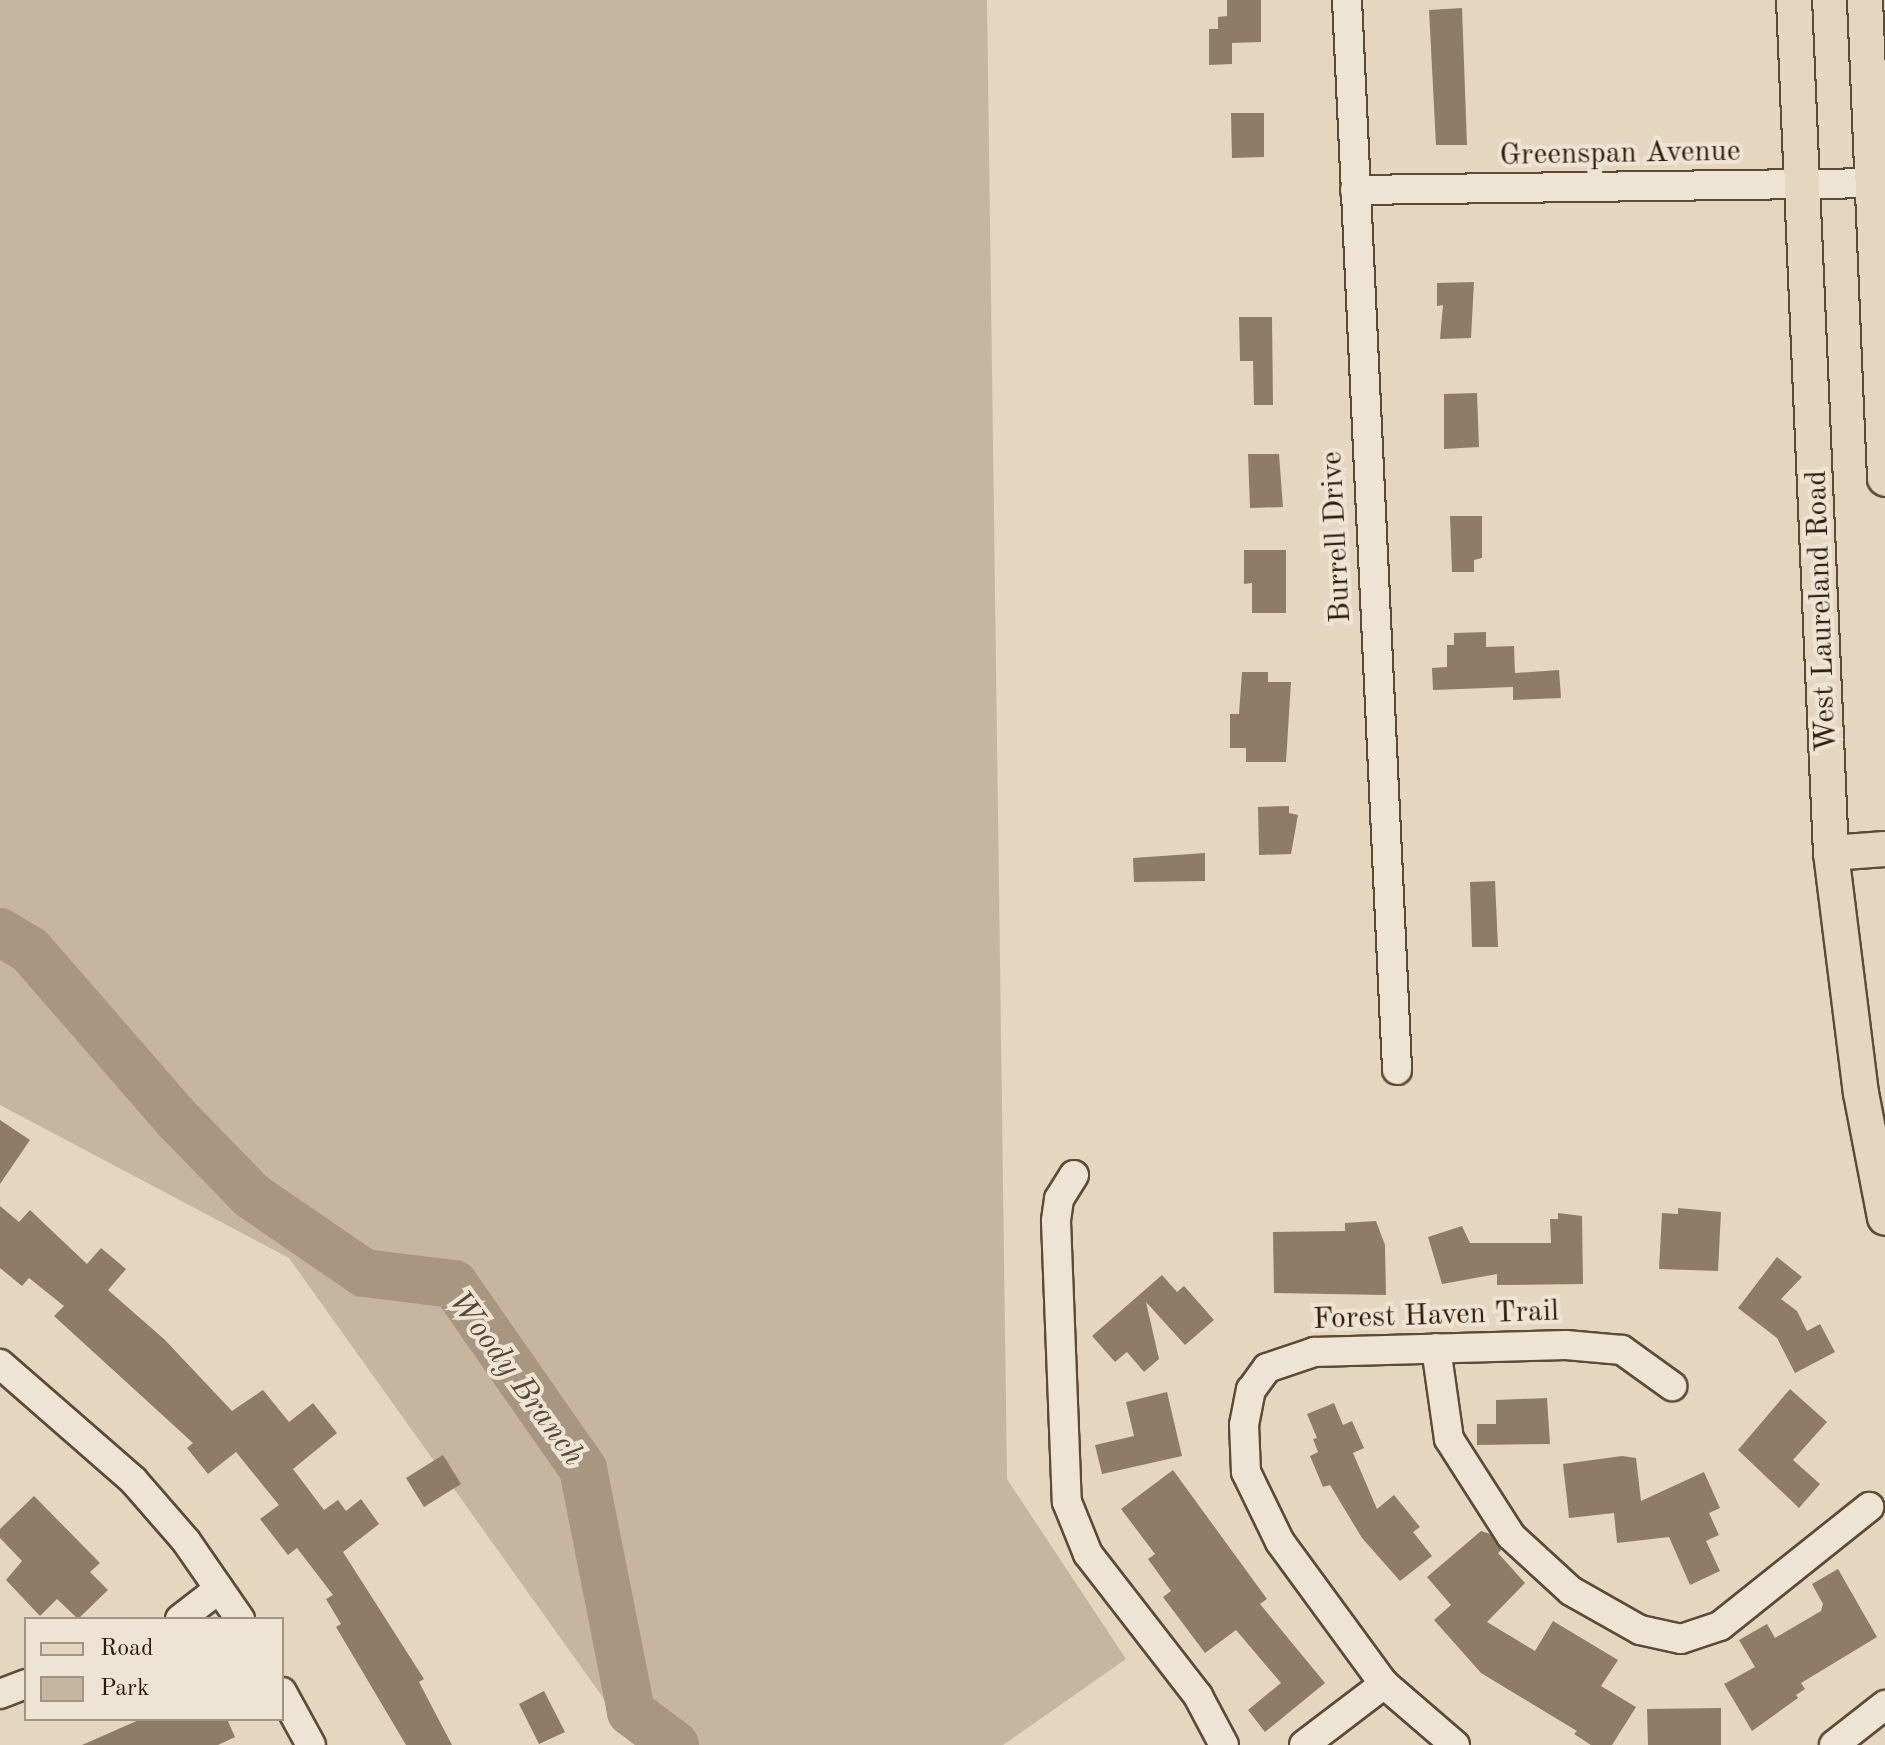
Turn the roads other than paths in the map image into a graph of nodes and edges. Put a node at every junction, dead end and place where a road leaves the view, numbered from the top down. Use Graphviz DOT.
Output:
graph roads {
  1 [pos="1347,0"];
  2 [pos="1794,0"];
  3 [pos="1865,0"];
  4 [pos="1879,183"];
  5 [pos="1803,186"];
  6 [pos="1355,190"];
  7 [pos="1885,479"];
  8 [pos="1885,849"];
  9 [pos="1831,853"];
  10 [pos="1397,1070"];
  11 [pos="1074,1175"];
  12 [pos="1885,1218"];
  13 [pos="1436,1348"];
  14 [pos="0,1364"];
  15 [pos="1672,1386"];
  16 [pos="1869,1507"];
  17 [pos="219,1589"];
  18 [pos="183,1617"];
  19 [pos="239,1617"];
  20 [pos="1384,1684"];
  21 [pos="24,1685"];
  22 [pos="0,1694"];
  23 [pos="284,1696"];
  24 [pos="1885,1705"];
  25 [pos="311,1745"];
  26 [pos="1224,1745"];
  27 [pos="1304,1745"];
  28 [pos="1455,1745"];
  29 [pos="1834,1745"];
  1 -- 6 [label="street, Burrell Drive"];
  2 -- 5 [label="main road, West Laureland Road"];
  3 -- 4 [label="main road"];
  4 -- 5 [label="street, Greenspan Avenue"];
  4 -- 7 [label="main road"];
  5 -- 6 [label="street, Greenspan Avenue"];
  5 -- 9 [label="main road, West Laureland Road"];
  6 -- 10 [label="street, Burrell Drive"];
  8 -- 9 [label="main road"];
  9 -- 12 [label="main road, West Laureland Road"];
  11 -- 26 [label="street"];
  13 -- 15 [label="street, Forest Haven Trail"];
  13 -- 16 [label="street"];
  13 -- 20 [label="street, Forest Haven Trail"];
  14 -- 17 [label="street"];
  17 -- 18 [label="street"];
  17 -- 19 [label="street"];
  20 -- 27 [label="street"];
  20 -- 28 [label="street, Forest Haven Trail"];
  21 -- 22 [label="street"];
  23 -- 25 [label="street"];
  24 -- 29 [label="street"];
}
